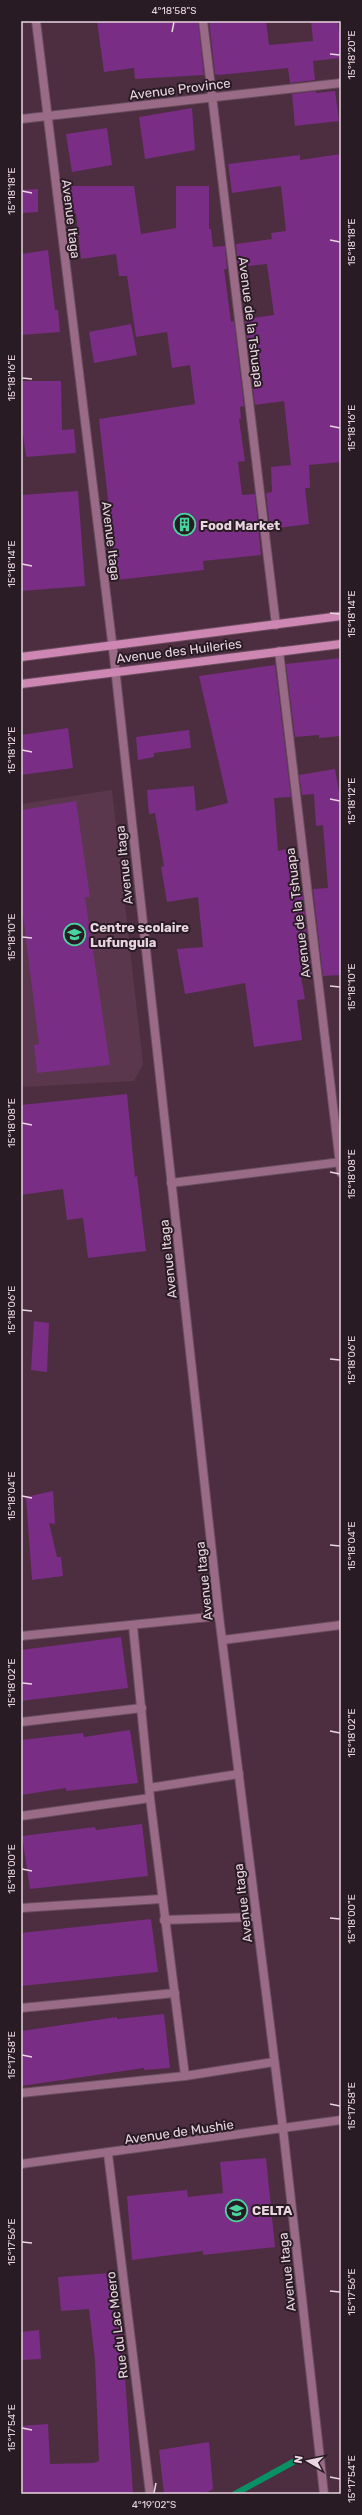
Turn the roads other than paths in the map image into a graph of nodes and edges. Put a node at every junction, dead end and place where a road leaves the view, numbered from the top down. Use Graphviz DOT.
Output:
graph roads {
  1 [pos="36,21"];
  2 [pos="204,21"];
  3 [pos="341,83"];
  4 [pos="211,97"];
  5 [pos="47,116"];
  6 [pos="21,119"];
  7 [pos="341,616"];
  8 [pos="276,625"];
  9 [pos="341,644"];
  10 [pos="112,645"];
  11 [pos="279,651"];
  12 [pos="21,657"];
  13 [pos="115,672"];
  14 [pos="21,684"];
  15 [pos="340,1162"];
  16 [pos="341,1173"];
  17 [pos="171,1183"];
  18 [pos="219,1616"];
  19 [pos="341,1625"];
  20 [pos="133,1626"];
  21 [pos="21,1636"];
  22 [pos="223,1640"];
  23 [pos="142,1708"];
  24 [pos="21,1722"];
  25 [pos="239,1774"];
  26 [pos="149,1788"];
  27 [pos="150,1798"];
  28 [pos="21,1816"];
  29 [pos="162,1899"];
  30 [pos="21,1908"];
  31 [pos="256,1918"];
  32 [pos="164,1920"];
  33 [pos="174,1993"];
  34 [pos="21,2008"];
  35 [pos="274,2062"];
  36 [pos="185,2076"];
  37 [pos="21,2093"];
  38 [pos="341,2120"];
  39 [pos="283,2129"];
  40 [pos="108,2154"];
  41 [pos="21,2164"];
  42 [pos="150,2494"];
  43 [pos="324,2494"];
  1 -- 5 [label="street, Avenue Itaga"];
  2 -- 4 [label="street, Avenue de la Tshuapa"];
  3 -- 4 [label="street, Avenue Province"];
  4 -- 5 [label="street, Avenue Province"];
  4 -- 8 [label="street, Avenue de la Tshuapa"];
  5 -- 6 [label="street, Avenue Province"];
  5 -- 10 [label="street, Avenue Itaga"];
  7 -- 8 [label="main road, Avenue des Huileries"];
  8 -- 10 [label="main road, Avenue des Huileries"];
  9 -- 11 [label="main road, Avenue des Huileries"];
  10 -- 12 [label="main road, Avenue des Huileries"];
  10 -- 13 [label="street, Avenue Itaga"];
  11 -- 13 [label="main road, Avenue des Huileries"];
  11 -- 15 [label="street, Avenue de la Tshuapa"];
  13 -- 14 [label="main road, Avenue des Huileries"];
  13 -- 17 [label="street, Avenue Itaga"];
  15 -- 16 [label="street, Avenue de la Tshuapa"];
  15 -- 17 [label="street"];
  17 -- 18 [label="street, Avenue Itaga"];
  18 -- 20 [label="street"];
  18 -- 22 [label="street, Avenue Itaga"];
  19 -- 22 [label="street"];
  20 -- 21 [label="street"];
  20 -- 23 [label="street"];
  22 -- 25 [label="street, Avenue Itaga"];
  23 -- 24 [label="street"];
  23 -- 26 [label="street"];
  25 -- 26 [label="street"];
  25 -- 31 [label="street, Avenue Itaga"];
  26 -- 27 [label="street"];
  27 -- 28 [label="street"];
  27 -- 29 [label="street"];
  29 -- 30 [label="street"];
  29 -- 32 [label="street"];
  31 -- 32 [label="street"];
  31 -- 35 [label="street, Avenue Itaga"];
  32 -- 33 [label="street"];
  33 -- 34 [label="street"];
  33 -- 36 [label="street"];
  35 -- 36 [label="street"];
  35 -- 39 [label="street, Avenue Itaga"];
  36 -- 37 [label="street"];
  38 -- 39 [label="street, Avenue de Mushie"];
  39 -- 40 [label="street, Avenue de Mushie"];
  39 -- 43 [label="street, Avenue Itaga"];
  40 -- 41 [label="street, Avenue de Mushie"];
  40 -- 42 [label="street, Rue du Lac Moero"];
}
